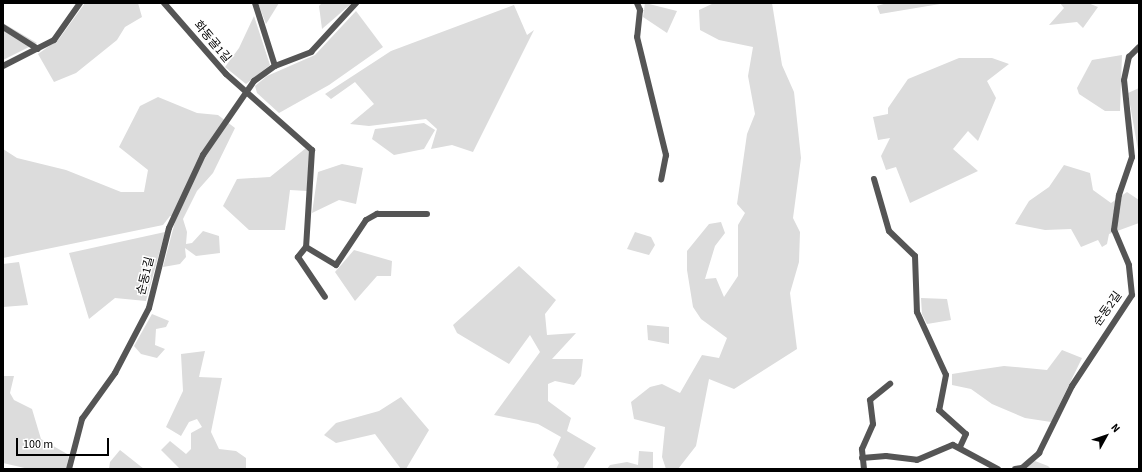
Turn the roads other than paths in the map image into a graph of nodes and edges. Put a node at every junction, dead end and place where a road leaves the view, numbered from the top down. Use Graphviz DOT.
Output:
graph roads {
  1 [pos="80,3"];
  2 [pos="164,3"];
  3 [pos="255,3"];
  4 [pos="356,3"];
  5 [pos="637,3"];
  6 [pos="3,27"];
  7 [pos="1139,47"];
  8 [pos="38,49"];
  9 [pos="3,66"];
  10 [pos="275,66"];
  11 [pos="247,90"];
  12 [pos="874,179"];
  13 [pos="661,180"];
  14 [pos="427,214"];
  15 [pos="306,247"];
  16 [pos="325,297"];
  17 [pos="890,384"];
  18 [pos="960,447"];
  19 [pos="862,458"];
  20 [pos="69,469"];
  21 [pos="864,469"];
  22 [pos="998,469"];
  23 [pos="1014,469"];
  1 -- 8 [label="street"];
  2 -- 11 [label="street, 화동골1길"];
  3 -- 10 [label="street"];
  4 -- 10 [label="street, 순동1길"];
  5 -- 13 [label="street"];
  6 -- 8 [label="street"];
  7 -- 23 [label="street, 순동2길"];
  8 -- 9 [label="street"];
  10 -- 11 [label="street, 순동1길"];
  11 -- 15 [label="street"];
  11 -- 20 [label="street, 순동1길"];
  12 -- 18 [label="street"];
  14 -- 15 [label="street"];
  15 -- 16 [label="street"];
  17 -- 19 [label="street"];
  18 -- 19 [label="street"];
  18 -- 22 [label="street"];
  19 -- 21 [label="street"];
}
